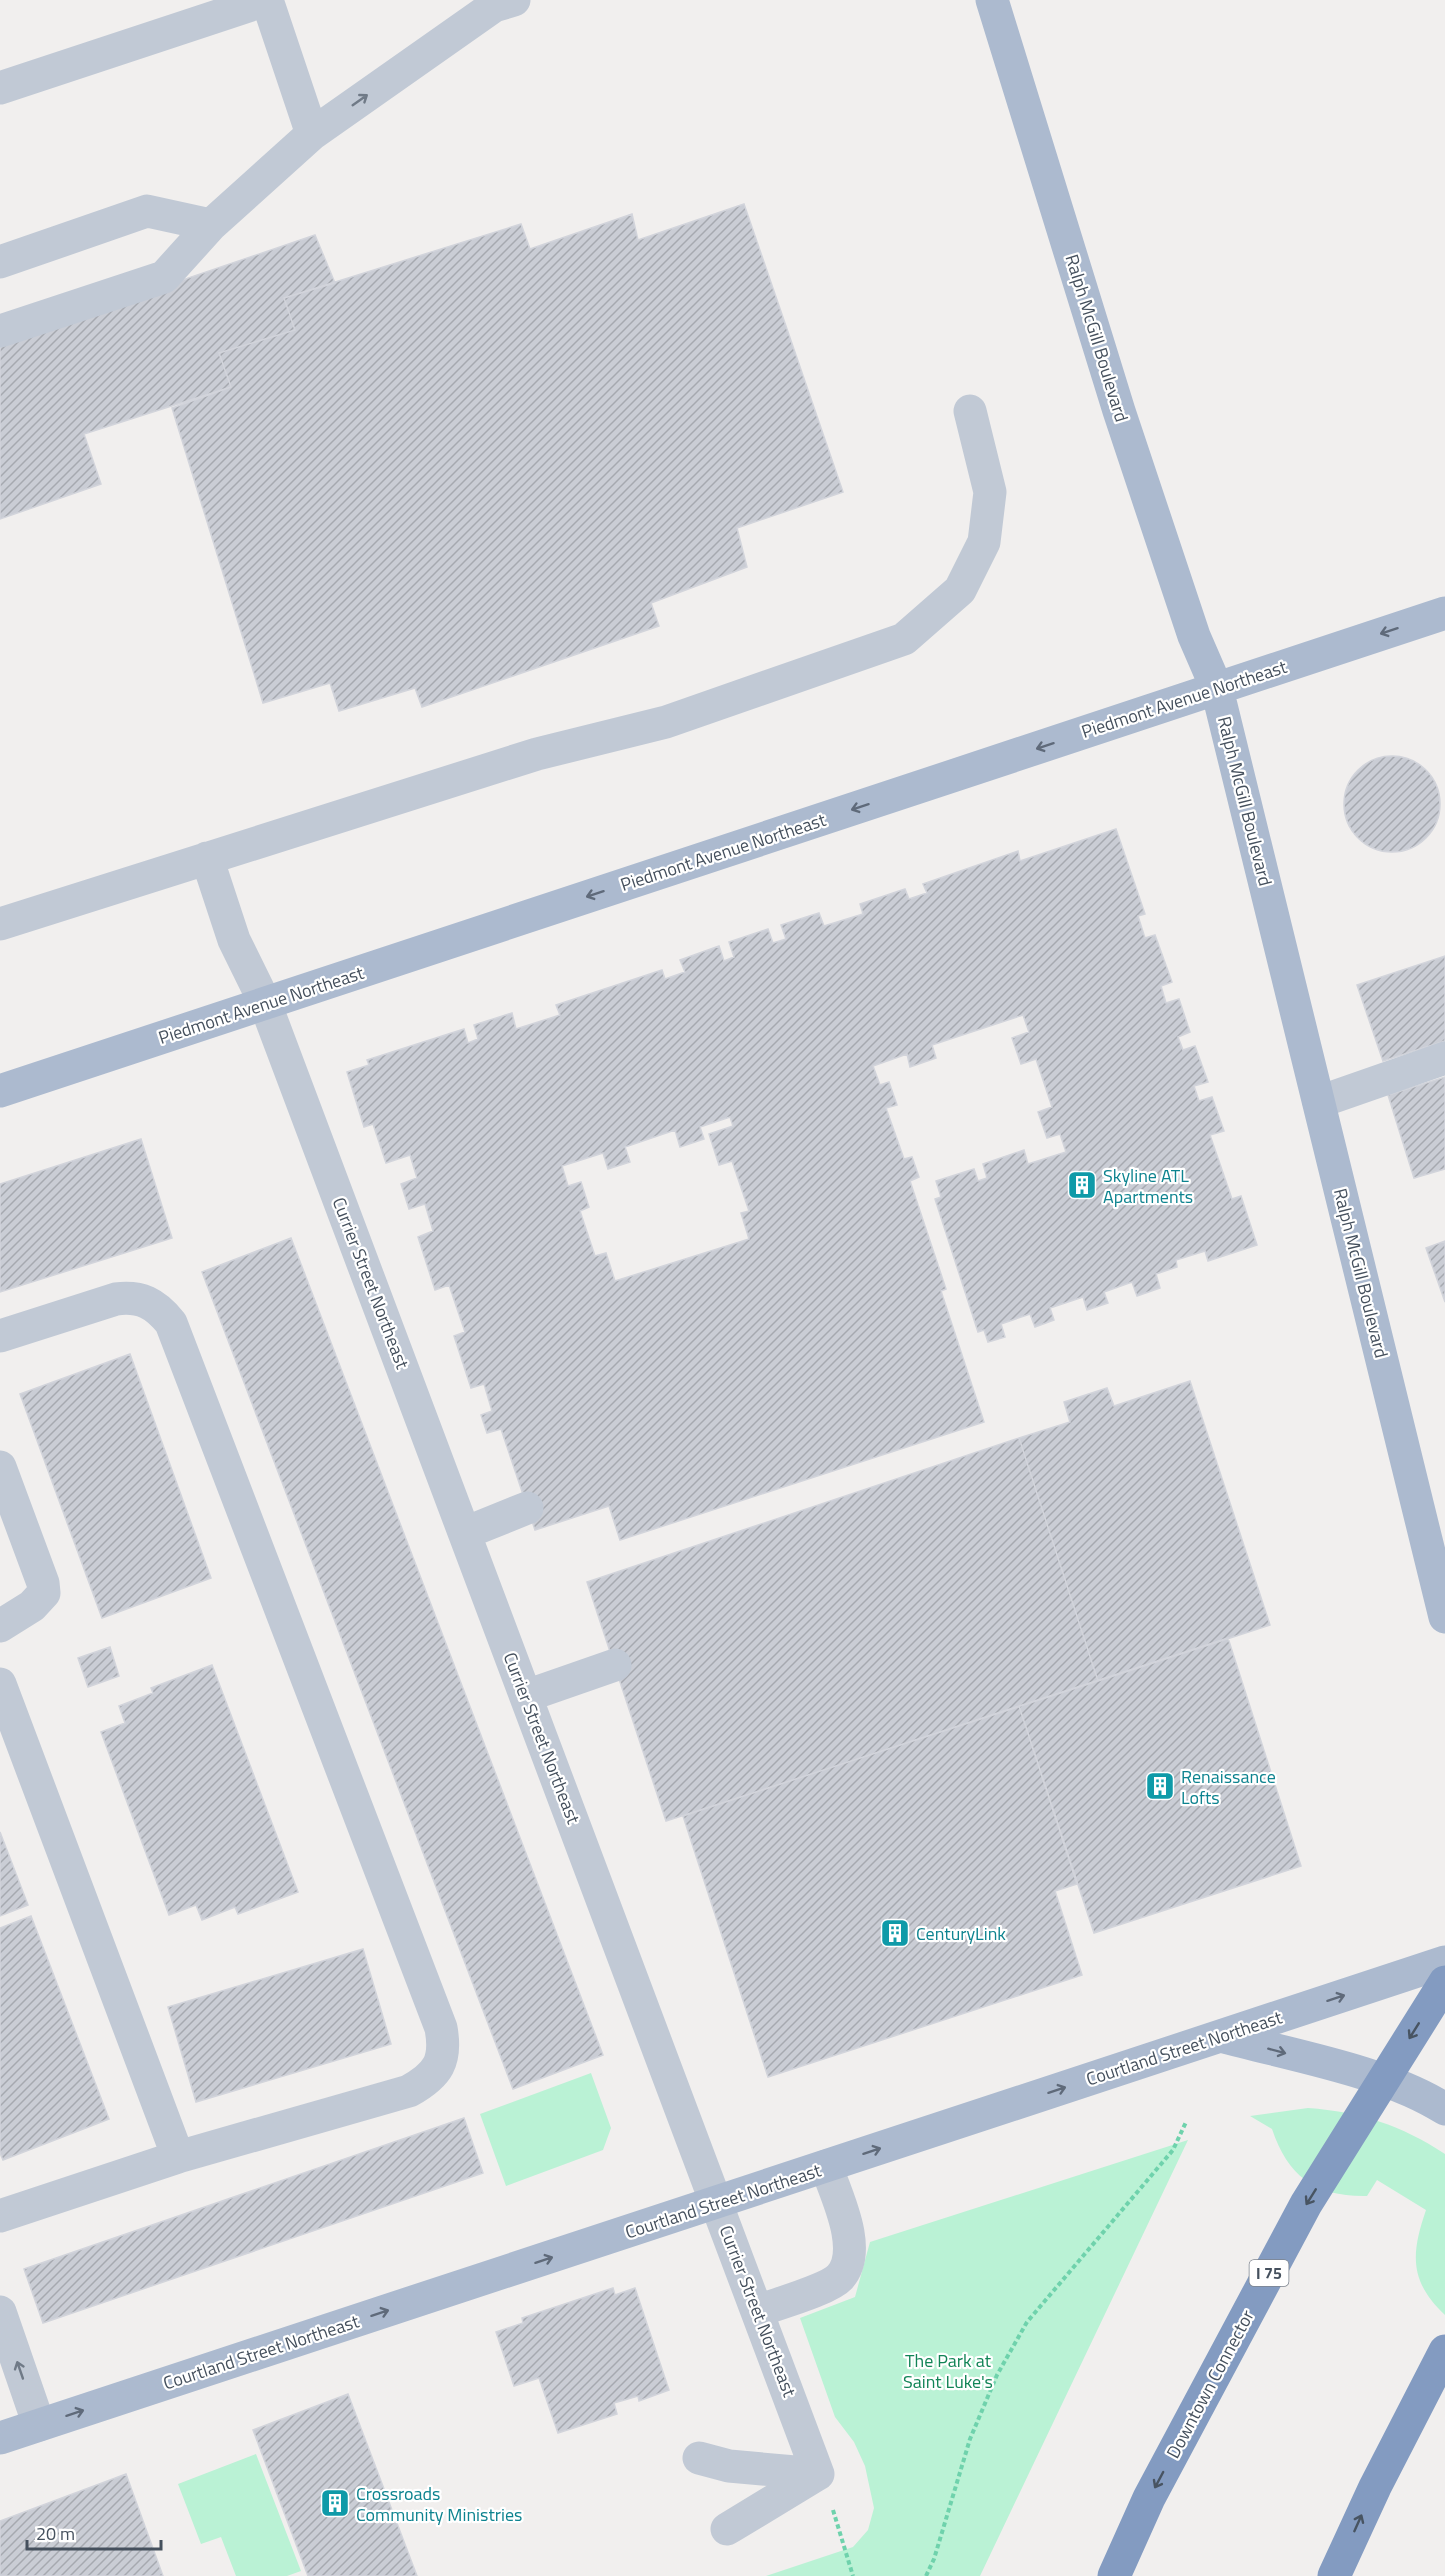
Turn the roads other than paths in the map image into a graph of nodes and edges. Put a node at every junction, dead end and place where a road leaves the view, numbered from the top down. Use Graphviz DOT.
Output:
graph roads {
  1 [pos="267,0"];
  2 [pos="514,0"];
  3 [pos="992,0"];
  4 [pos="0,88"];
  5 [pos="312,134"];
  6 [pos="211,225"];
  7 [pos="0,262"];
  8 [pos="0,331"];
  9 [pos="970,411"];
  10 [pos="1445,613"];
  11 [pos="1217,689"];
  12 [pos="207,858"];
  13 [pos="0,924"];
  14 [pos="266,1003"];
  15 [pos="1445,1058"];
  16 [pos="0,1091"];
  17 [pos="1318,1102"];
  18 [pos="0,1336"];
  19 [pos="0,1467"];
  20 [pos="527,1508"];
  21 [pos="465,1533"];
  22 [pos="1445,1617"];
  23 [pos="0,1626"];
  24 [pos="615,1665"];
  25 [pos="0,1684"];
  26 [pos="526,1696"];
  27 [pos="1445,1962"];
  28 [pos="1445,1982"];
  29 [pos="1221,2036"];
  30 [pos="1445,2109"];
  31 [pos="178,2157"];
  32 [pos="826,2166"];
  33 [pos="717,2203"];
  34 [pos="0,2216"];
  35 [pos="758,2311"];
  36 [pos="0,2312"];
  37 [pos="1445,2351"];
  38 [pos="39,2425"];
  39 [pos="0,2438"];
  40 [pos="699,2458"];
  41 [pos="818,2474"];
  42 [pos="727,2529"];
  43 [pos="1114,2576"];
  44 [pos="1334,2576"];
  1 -- 4 [label="street"];
  1 -- 5 [label="street"];
  5 -- 2 [label="street, one-way"];
  3 -- 11 [label="main road, Ralph McGill Boulevard"];
  5 -- 6 [label="street"];
  6 -- 7 [label="street"];
  6 -- 8 [label="street"];
  9 -- 12 [label="street"];
  10 -- 11 [label="main road, Piedmont Avenue Northeast, one-way"];
  11 -- 14 [label="main road, Piedmont Avenue Northeast, one-way"];
  11 -- 17 [label="main road, Ralph McGill Boulevard"];
  12 -- 13 [label="street"];
  12 -- 14 [label="street, Currier Street Northeast"];
  14 -- 16 [label="main road, Piedmont Avenue Northeast"];
  14 -- 21 [label="street, Currier Street Northeast"];
  15 -- 17 [label="street"];
  17 -- 22 [label="main road, Ralph McGill Boulevard"];
  18 -- 31 [label="street"];
  19 -- 23 [label="street"];
  20 -- 21 [label="street"];
  21 -- 26 [label="street, Currier Street Northeast"];
  24 -- 26 [label="street"];
  25 -- 31 [label="street"];
  26 -- 33 [label="street, Currier Street Northeast"];
  29 -- 27 [label="main road, Courtland Street Northeast, one-way"];
  28 -- 43 [label="highway, Downtown Connector / I 75, one-way"];
  29 -- 30 [label="main road, one-way"];
  32 -- 29 [label="main road, Courtland Street Northeast, one-way"];
  31 -- 34 [label="street"];
  32 -- 33 [label="main road, Courtland Street Northeast"];
  32 -- 35 [label="street"];
  33 -- 35 [label="street, Currier Street Northeast"];
  38 -- 33 [label="main road, Courtland Street Northeast, one-way"];
  35 -- 41 [label="street, Currier Street Northeast"];
  38 -- 36 [label="street, one-way"];
  44 -- 37 [label="highway, one-way"];
  38 -- 39 [label="main road, Courtland Street Northeast"];
  40 -- 41 [label="street"];
  41 -- 42 [label="street"];
}
